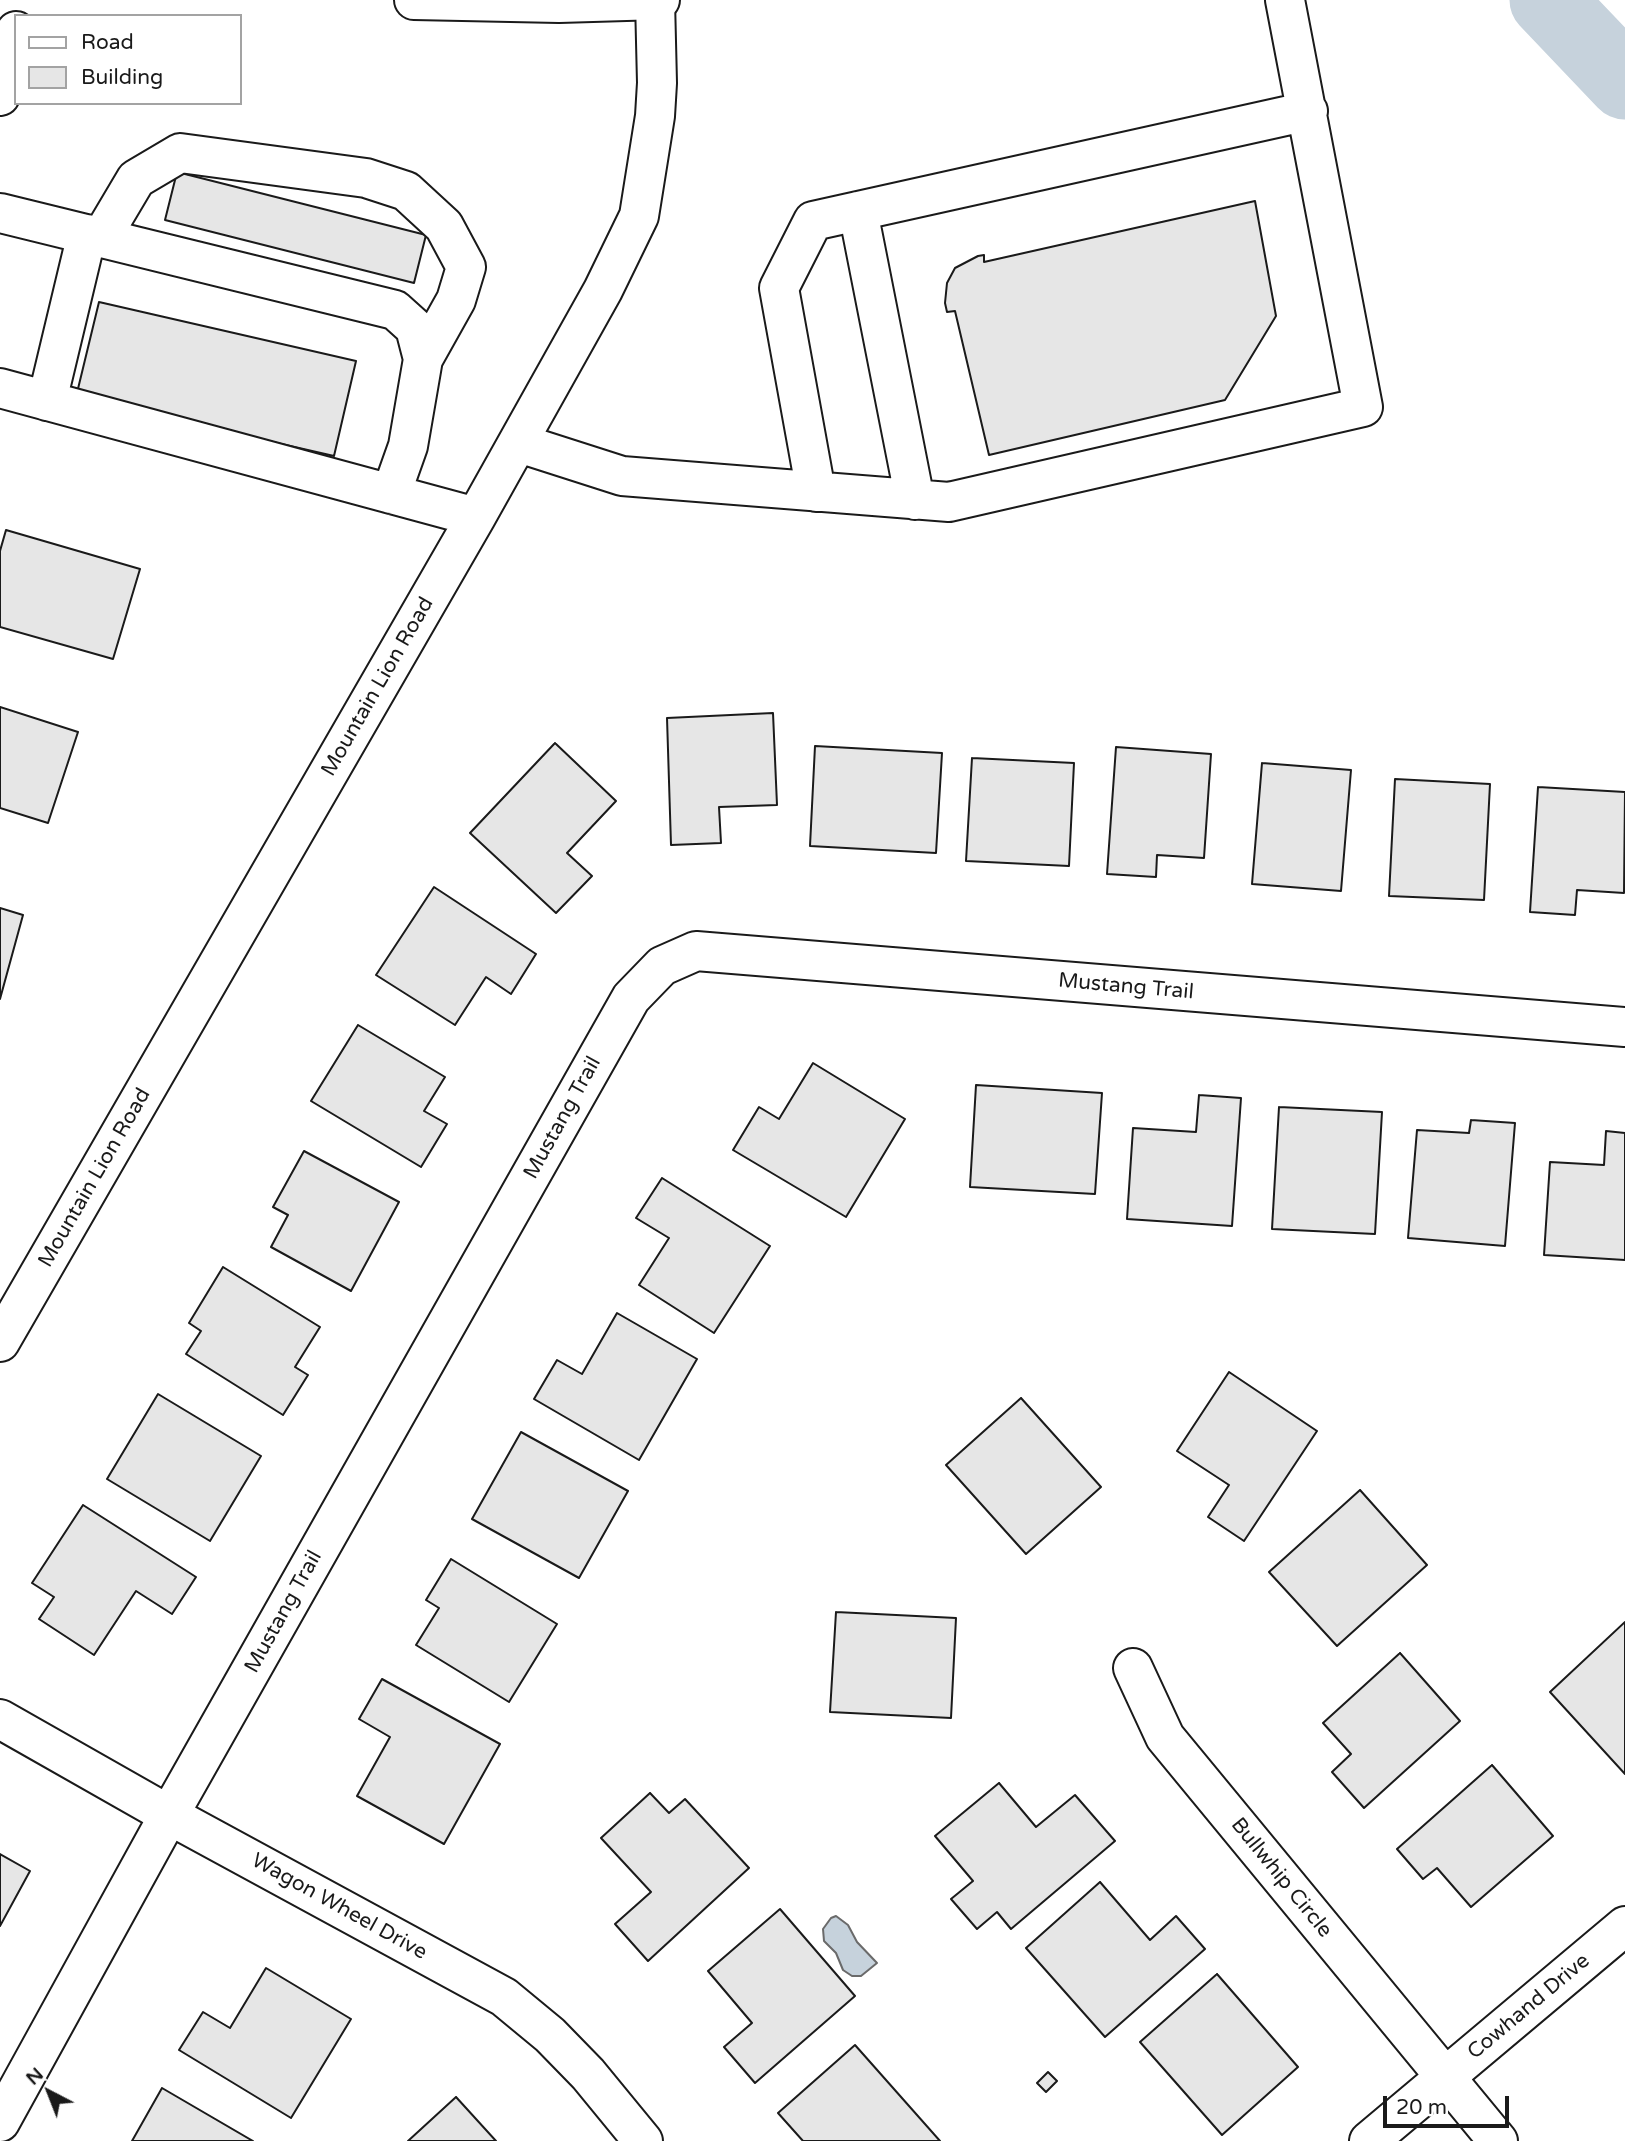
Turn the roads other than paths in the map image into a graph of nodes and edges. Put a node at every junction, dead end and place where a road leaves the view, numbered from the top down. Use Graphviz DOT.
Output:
graph roads {
  1 [pos="414,0"];
  2 [pos="657,0"];
  3 [pos="1286,0"];
  4 [pos="14,39"];
  5 [pos="0,96"];
  6 [pos="1308,111"];
  7 [pos="858,211"];
  8 [pos="0,213"];
  9 [pos="94,236"];
  10 [pos="423,359"];
  11 [pos="0,388"];
  12 [pos="47,401"];
  13 [pos="519,443"];
  14 [pos="816,492"];
  15 [pos="391,494"];
  16 [pos="915,500"];
  17 [pos="476,517"];
  18 [pos="1625,1027"];
  19 [pos="0,1342"];
  20 [pos="1133,1668"];
  21 [pos="0,1719"];
  22 [pos="169,1815"];
  23 [pos="1625,1926"];
  24 [pos="1444,2077"];
  25 [pos="0,2122"];
  26 [pos="643,2141"];
  27 [pos="1369,2141"];
  28 [pos="1498,2141"];
  1 -- 2 [label="street"];
  2 -- 13 [label="street, Mountain Lion Road"];
  3 -- 6 [label="street"];
  4 -- 5 [label="street"];
  6 -- 7 [label="street"];
  6 -- 16 [label="street"];
  7 -- 14 [label="street"];
  7 -- 16 [label="street"];
  8 -- 9 [label="street"];
  9 -- 10 [label="street"];
  9 -- 10 [label="street"];
  9 -- 12 [label="street"];
  10 -- 15 [label="street"];
  11 -- 12 [label="street"];
  12 -- 15 [label="street"];
  13 -- 14 [label="street"];
  13 -- 17 [label="street, Mountain Lion Road"];
  14 -- 16 [label="street"];
  15 -- 17 [label="street"];
  17 -- 19 [label="street, Mountain Lion Road"];
  18 -- 22 [label="street, Mustang Trail"];
  20 -- 24 [label="street, Bullwhip Circle"];
  21 -- 22 [label="street, Wagon Wheel Drive"];
  22 -- 25 [label="street, Mustang Trail"];
  22 -- 26 [label="street, Wagon Wheel Drive"];
  23 -- 24 [label="street, Cowhand Drive"];
  24 -- 27 [label="street, Cowhand Drive"];
  24 -- 28 [label="street, Bullwhip Circle"];
}
